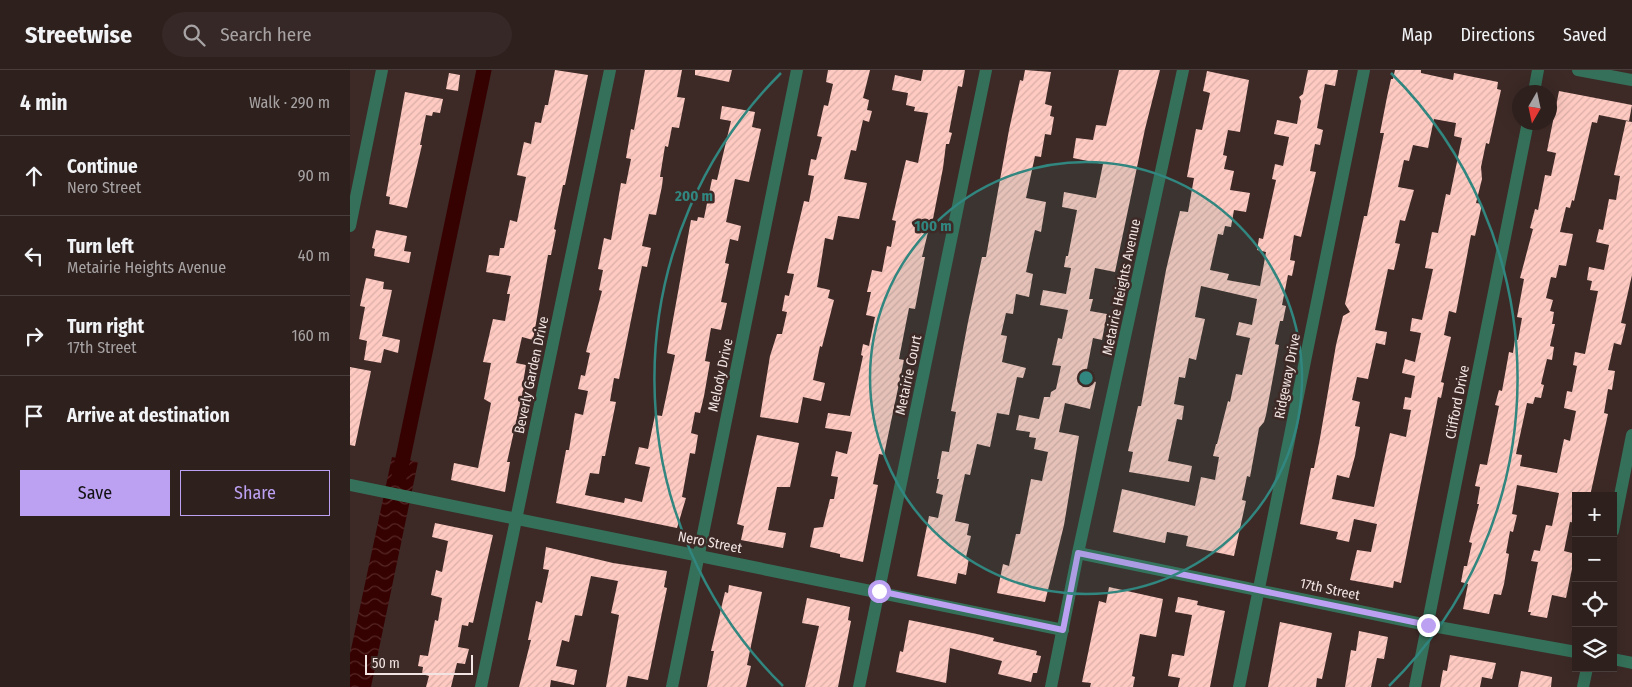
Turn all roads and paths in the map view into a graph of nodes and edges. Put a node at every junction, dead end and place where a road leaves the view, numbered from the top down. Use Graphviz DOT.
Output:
graph roads {
  1 [pos="382,70"];
  2 [pos="610,70"];
  3 [pos="797,70"];
  4 [pos="986,70"];
  5 [pos="1183,70"];
  6 [pos="1364,70"];
  7 [pos="1538,70"];
  8 [pos="1578,70"];
  9 [pos="1632,80"];
  10 [pos="1535,85"];
  11 [pos="1526,130"];
  12 [pos="350,226"];
  13 [pos="1632,435"];
  14 [pos="350,485"];
  15 [pos="1617,511"];
  16 [pos="516,520"];
  17 [pos="1078,553"];
  18 [pos="698,555"];
  19 [pos="1259,589"];
  20 [pos="879,591"];
  21 [pos="1428,625"];
  22 [pos="1063,630"];
  23 [pos="1572,651"];
  24 [pos="1617,660"];
  25 [pos="1632,663"];
  26 [pos="1586,672"];
  27 [pos="481,687"];
  28 [pos="672,687"];
  29 [pos="859,687"];
  30 [pos="1052,687"];
  31 [pos="1239,687"];
  32 [pos="1415,687"];
  33 [pos="1583,687"];
  1 -- 12 [label="street"];
  2 -- 16 [label="street, Beverly Garden Drive"];
  3 -- 18 [label="street, Melody Drive"];
  4 -- 20 [label="street, Metairie Court"];
  5 -- 17 [label="street, Metairie Heights Avenue"];
  6 -- 19 [label="street, Ridgeway Drive"];
  7 -- 10 [label="street"];
  8 -- 9 [label="street"];
  11 -- 21 [label="street, Clifford Drive"];
  13 -- 15 [label="street"];
  14 -- 16 [label="street, Nero Street"];
  16 -- 18 [label="street, Nero Street"];
  16 -- 27 [label="street, Beverly Garden Drive"];
  17 -- 19 [label="street, 17th Street"];
  17 -- 22 [label="street, Metairie Heights Avenue"];
  18 -- 20 [label="street, Nero Street"];
  18 -- 28 [label="street, Melody Drive"];
  19 -- 21 [label="street, 17th Street"];
  19 -- 31 [label="street, Ridgeway Drive"];
  20 -- 22 [label="street, Nero Street"];
  20 -- 29 [label="street, Metairie Court"];
  21 -- 23 [label="street, 17th Street"];
  21 -- 32 [label="street, Clifford Drive"];
  22 -- 30 [label="street, Metairie Heights Avenue"];
  24 -- 25 [label="street"];
  26 -- 33 [label="street"];
}
